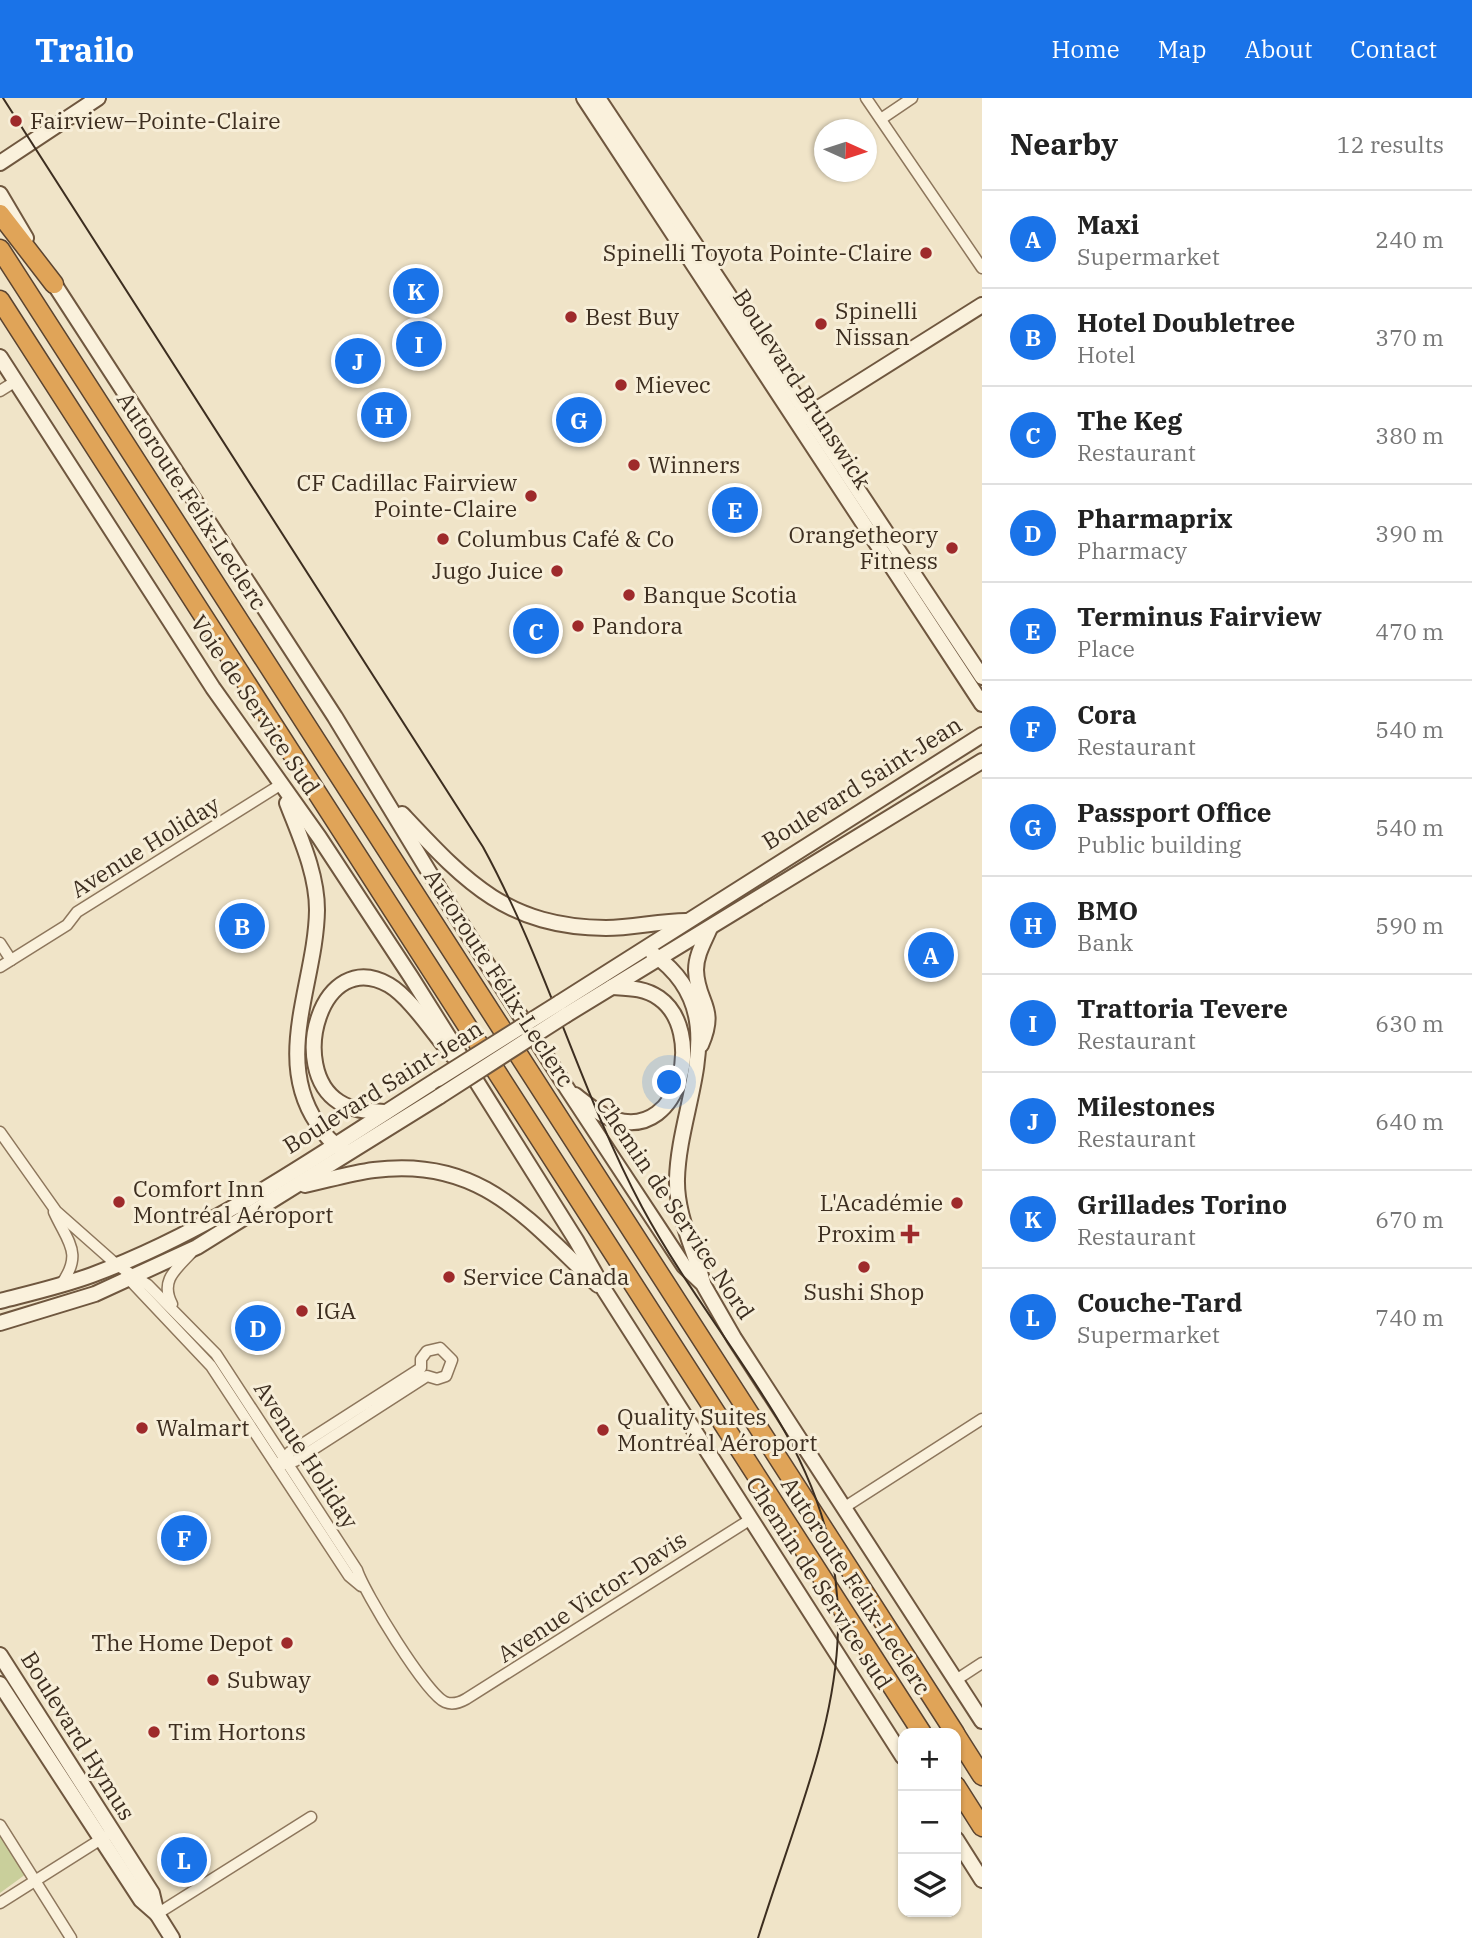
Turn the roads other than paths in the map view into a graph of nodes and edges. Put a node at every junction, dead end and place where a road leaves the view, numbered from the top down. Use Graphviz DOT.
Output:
graph roads {
  1 [pos="98,98"];
  2 [pos="584,98"];
  3 [pos="598,98"];
  4 [pos="866,98"];
  5 [pos="912,98"];
  6 [pos="881,119"];
  7 [pos="0,163"];
  8 [pos="0,194"];
  9 [pos="0,214"];
  10 [pos="0,249"];
  11 [pos="982,268"];
  12 [pos="54,284"];
  13 [pos="0,300"];
  14 [pos="982,305"];
  15 [pos="0,357"];
  16 [pos="16,381"];
  17 [pos="0,391"];
  18 [pos="802,418"];
  19 [pos="982,677"];
  20 [pos="982,704"];
  21 [pos="982,735"];
  22 [pos="982,761"];
  23 [pos="280,785"];
  24 [pos="387,799"];
  25 [pos="687,921"];
  26 [pos="710,928"];
  27 [pos="0,943"];
  28 [pos="645,948"];
  29 [pos="658,957"];
  30 [pos="11,960"];
  31 [pos="0,967"];
  32 [pos="612,987"];
  33 [pos="562,1009"];
  34 [pos="700,1050"];
  35 [pos="473,1078"];
  36 [pos="568,1090"];
  37 [pos="386,1112"];
  38 [pos="0,1132"];
  39 [pos="335,1145"];
  40 [pos="350,1153"];
  41 [pos="297,1186"];
  42 [pos="50,1205"];
  43 [pos="197,1247"];
  44 [pos="117,1265"];
  45 [pos="133,1278"];
  46 [pos="703,1284"];
  47 [pos="60,1286"];
  48 [pos="605,1291"];
  49 [pos="0,1301"];
  50 [pos="173,1308"];
  51 [pos="0,1323"];
  52 [pos="424,1372"];
  53 [pos="982,1419"];
  54 [pos="283,1462"];
  55 [pos="845,1507"];
  56 [pos="751,1519"];
  57 [pos="0,1655"];
  58 [pos="982,1663"];
  59 [pos="956,1680"];
  60 [pos="0,1684"];
  61 [pos="453,1703"];
  62 [pos="982,1721"];
  63 [pos="919,1728"];
  64 [pos="951,1728"];
  65 [pos="961,1743"];
  66 [pos="898,1749"];
  67 [pos="53,1752"];
  68 [pos="982,1776"];
  69 [pos="959,1791"];
  70 [pos="312,1817"];
  71 [pos="0,1825"];
  72 [pos="982,1827"];
  73 [pos="106,1835"];
  74 [pos="961,1847"];
  75 [pos="982,1880"];
  76 [pos="34,1881"];
  77 [pos="0,1903"];
  78 [pos="157,1914"];
  79 [pos="71,1938"];
  80 [pos="172,1938"];
  1 -- 7 [label="main road"];
  2 -- 18 [label="main road, Boulevard Brunswick"];
  3 -- 18 [label="main road, Boulevard Brunswick"];
  4 -- 6 [label="street"];
  5 -- 6 [label="street"];
  6 -- 11 [label="street"];
  8 -- 12 [label="main road, Chemin de Service Nord"];
  9 -- 12 [label="highway"];
  10 -- 64 [label="highway, Autoroute Félix-Leclerc"];
  12 -- 24 [label="main road, Chemin de Service Nord"];
  13 -- 63 [label="highway, Autoroute Félix-Leclerc"];
  14 -- 18 [label="main road"];
  15 -- 16 [label="main road, Voie de Service Sud"];
  16 -- 17 [label="street"];
  16 -- 23 [label="main road, Voie de Service Sud"];
  18 -- 19 [label="main road, Boulevard Brunswick"];
  18 -- 20 [label="main road, Boulevard Brunswick"];
  21 -- 25 [label="main road, Boulevard Saint-Jean"];
  22 -- 26 [label="main road, Boulevard Saint-Jean"];
  23 -- 30 [label="street, Avenue Holiday"];
  23 -- 35 [label="main road, Voie de Service Sud"];
  23 -- 39 [label="main road"];
  24 -- 25 [label="main road"];
  24 -- 36 [label="main road, Chemin de Service Nord"];
  25 -- 28 [label="main road, Boulevard Saint-Jean"];
  26 -- 29 [label="main road, Boulevard Saint-Jean"];
  26 -- 34 [label="main road"];
  27 -- 30 [label="street"];
  28 -- 29 [label="main road"];
  28 -- 33 [label="main road, Boulevard Saint-Jean"];
  29 -- 32 [label="main road, Boulevard Saint-Jean"];
  29 -- 34 [label="main road"];
  30 -- 31 [label="street, Avenue Holiday"];
  32 -- 33 [label="main road, Boulevard Saint-Jean"];
  32 -- 36 [label="main road"];
  33 -- 37 [label="main road, Boulevard Saint-Jean, bridge"];
  33 -- 40 [label="main road, Boulevard Saint-Jean, bridge"];
  34 -- 46 [label="main road"];
  35 -- 37 [label="main road"];
  35 -- 48 [label="main road, Chemin de Service sud"];
  36 -- 46 [label="main road, Chemin de Service Nord"];
  37 -- 39 [label="main road, Boulevard Saint-Jean"];
  38 -- 42 [label="street, Avenue Holiday"];
  39 -- 40 [label="main road"];
  39 -- 44 [label="main road, Boulevard Saint-Jean"];
  40 -- 41 [label="main road, Boulevard Saint-Jean"];
  41 -- 43 [label="main road, Boulevard Saint-Jean"];
  41 -- 48 [label="main road"];
  42 -- 44 [label="street, Avenue Holiday"];
  42 -- 47 [label="street"];
  43 -- 45 [label="main road, Boulevard Saint-Jean"];
  43 -- 50 [label="street"];
  44 -- 45 [label="street, Avenue Holiday"];
  44 -- 47 [label="main road, Boulevard Saint-Jean"];
  45 -- 50 [label="street, Avenue Holiday"];
  45 -- 51 [label="main road, Boulevard Saint-Jean"];
  45 -- 54 [label="street, Avenue Holiday"];
  46 -- 55 [label="main road, Chemin de Service Nord"];
  47 -- 49 [label="main road, Boulevard Saint-Jean"];
  48 -- 56 [label="main road, Chemin de Service sud"];
  50 -- 54 [label="street, Avenue Holiday"];
  52 -- 54 [label="street"];
  53 -- 55 [label="street"];
  54 -- 61 [label="street, Avenue Holiday"];
  55 -- 59 [label="main road, Chemin de Service Nord"];
  56 -- 61 [label="street, Avenue Victor-Davis"];
  56 -- 66 [label="main road, Chemin de Service sud"];
  57 -- 67 [label="main road, Boulevard Hymus"];
  58 -- 59 [label="street"];
  59 -- 62 [label="main road, Chemin de Service Nord"];
  60 -- 67 [label="main road, Boulevard Hymus"];
  65 -- 68 [label="highway, Autoroute Félix-Leclerc"];
  67 -- 73 [label="main road, Boulevard Hymus"];
  69 -- 72 [label="highway"];
  70 -- 78 [label="street"];
  71 -- 76 [label="street"];
  73 -- 76 [label="street"];
  73 -- 78 [label="main road, Boulevard Hymus"];
  74 -- 75 [label="main road"];
  76 -- 77 [label="street"];
  76 -- 79 [label="street"];
  78 -- 80 [label="main road, Boulevard Hymus"];
}
